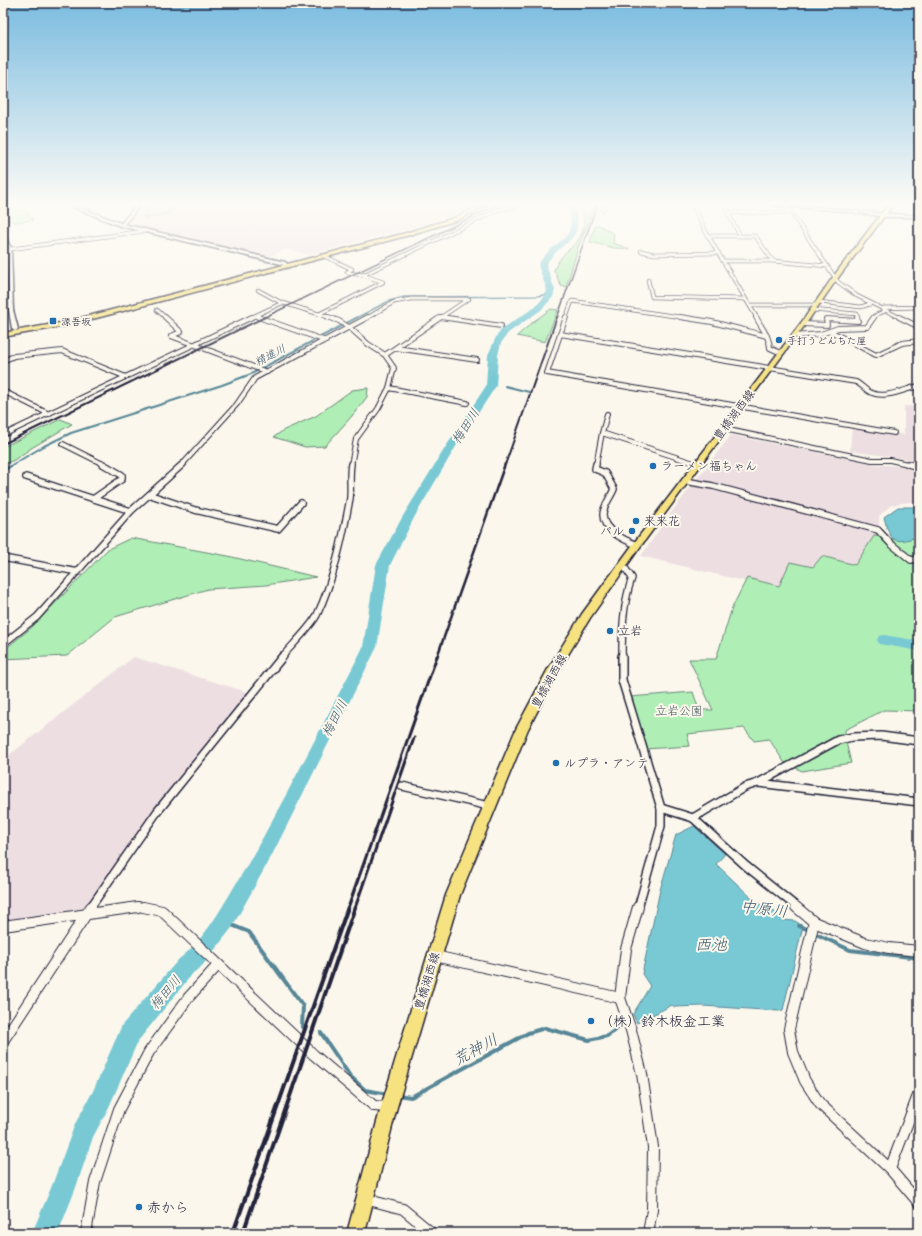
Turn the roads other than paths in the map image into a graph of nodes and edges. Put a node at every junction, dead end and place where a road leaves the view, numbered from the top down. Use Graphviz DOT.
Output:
graph roads {
  1 [pos="9,263"];
  2 [pos="276,263"];
  3 [pos="294,263"];
  4 [pos="296,263"];
  5 [pos="338,263"];
  6 [pos="388,263"];
  7 [pos="725,263"];
  8 [pos="791,263"];
  9 [pos="825,263"];
  10 [pos="846,263"];
  11 [pos="286,265"];
  12 [pos="827,266"];
  13 [pos="362,275"];
  14 [pos="834,278"];
  15 [pos="648,280"];
  16 [pos="258,290"];
  17 [pos="746,299"];
  18 [pos="282,303"];
  19 [pos="870,304"];
  20 [pos="750,305"];
  21 [pos="816,306"];
  22 [pos="919,307"];
  23 [pos="881,308"];
  24 [pos="157,310"];
  25 [pos="885,310"];
  26 [pos="319,314"];
  27 [pos="255,316"];
  28 [pos="439,317"];
  29 [pos="803,324"];
  30 [pos="501,326"];
  31 [pos="350,327"];
  32 [pos="919,327"];
  33 [pos="16,329"];
  34 [pos="3,330"];
  35 [pos="830,331"];
  36 [pos="560,334"];
  37 [pos="3,335"];
  38 [pos="767,336"];
  39 [pos="794,336"];
  40 [pos="325,340"];
  41 [pos="919,341"];
  42 [pos="194,345"];
  43 [pos="396,348"];
  44 [pos="781,352"];
  45 [pos="385,355"];
  46 [pos="477,360"];
  47 [pos="3,361"];
  48 [pos="770,368"];
  49 [pos="266,372"];
  50 [pos="126,377"];
  51 [pos="919,386"];
  52 [pos="389,388"];
  53 [pos="3,391"];
  54 [pos="467,403"];
  55 [pos="741,406"];
  56 [pos="49,414"];
  57 [pos="607,414"];
  58 [pos="724,429"];
  59 [pos="602,433"];
  60 [pos="894,433"];
  61 [pos="3,435"];
  62 [pos="63,444"];
  63 [pos="697,464"];
  64 [pos="919,467"];
  65 [pos="26,477"];
  66 [pos="685,481"];
  67 [pos="151,495"];
  68 [pos="93,499"];
  69 [pos="300,503"];
  70 [pos="131,511"];
  71 [pos="637,545"];
  72 [pos="3,558"];
  73 [pos="919,559"];
  74 [pos="623,565"];
  75 [pos="78,572"];
  76 [pos="3,644"];
  77 [pos="919,740"];
  78 [pos="758,783"];
  79 [pos="402,786"];
  80 [pos="919,802"];
  81 [pos="489,806"];
  82 [pos="661,808"];
  83 [pos="693,818"];
  84 [pos="87,913"];
  85 [pos="813,924"];
  86 [pos="3,926"];
  87 [pos="919,951"];
  88 [pos="435,956"];
  89 [pos="216,963"];
  90 [pos="620,998"];
  91 [pos="3,1041"];
  92 [pos="919,1093"];
  93 [pos="392,1097"];
  94 [pos="890,1170"];
  95 [pos="365,1198"];
  96 [pos="919,1203"];
  97 [pos="86,1233"];
  98 [pos="356,1233"];
  99 [pos="432,1233"];
  100 [pos="648,1233"];
  1 -- 33 [label="street"];
  2 -- 11 [label="main road"];
  3 -- 11 [label="highway"];
  4 -- 11 [label="highway"];
  5 -- 13 [label="street"];
  6 -- 13 [label="street"];
  7 -- 17 [label="street"];
  8 -- 12 [label="street"];
  9 -- 12 [label="street"];
  10 -- 14 [label="main road, 豊橋湖西線"];
  11 -- 33 [label="highway"];
  11 -- 37 [label="highway"];
  12 -- 14 [label="street"];
  13 -- 26 [label="street"];
  14 -- 19 [label="street"];
  14 -- 21 [label="main road, 豊橋湖西線"];
  15 -- 17 [label="street"];
  16 -- 18 [label="street"];
  17 -- 20 [label="street"];
  18 -- 26 [label="street"];
  18 -- 27 [label="street"];
  19 -- 21 [label="street"];
  19 -- 23 [label="street"];
  20 -- 21 [label="street"];
  20 -- 38 [label="street"];
  21 -- 29 [label="main road, 豊橋湖西線"];
  21 -- 29 [label="street"];
  22 -- 23 [label="street"];
  23 -- 25 [label="street"];
  24 -- 42 [label="street"];
  25 -- 32 [label="street"];
  25 -- 35 [label="street"];
  26 -- 31 [label="street"];
  27 -- 40 [label="street"];
  27 -- 42 [label="street"];
  28 -- 30 [label="street"];
  28 -- 31 [label="street"];
  28 -- 43 [label="street"];
  29 -- 39 [label="main road, 豊橋湖西線"];
  31 -- 40 [label="street"];
  31 -- 45 [label="street"];
  33 -- 34 [label="highway"];
  35 -- 39 [label="street"];
  35 -- 41 [label="street"];
  36 -- 38 [label="street"];
  36 -- 48 [label="street"];
  36 -- 55 [label="street"];
  38 -- 44 [label="street"];
  39 -- 44 [label="main road, 豊橋湖西線"];
  40 -- 49 [label="street"];
  42 -- 49 [label="street"];
  42 -- 50 [label="street"];
  43 -- 45 [label="street"];
  43 -- 46 [label="street"];
  44 -- 48 [label="main road, 豊橋湖西線"];
  45 -- 52 [label="street"];
  47 -- 50 [label="street"];
  48 -- 51 [label="street"];
  48 -- 55 [label="main road, 豊橋湖西線"];
  49 -- 67 [label="street"];
  50 -- 56 [label="street"];
  52 -- 54 [label="street"];
  52 -- 84 [label="street"];
  53 -- 56 [label="street"];
  55 -- 58 [label="main road, 豊橋湖西線"];
  55 -- 60 [label="street"];
  56 -- 61 [label="street"];
  57 -- 59 [label="street"];
  58 -- 63 [label="main road, 豊橋湖西線"];
  58 -- 64 [label="street"];
  59 -- 63 [label="street"];
  59 -- 71 [label="street"];
  62 -- 68 [label="street"];
  63 -- 66 [label="main road, 豊橋湖西線"];
  65 -- 68 [label="street"];
  66 -- 71 [label="main road, 豊橋湖西線"];
  66 -- 73 [label="street"];
  67 -- 69 [label="street"];
  67 -- 70 [label="street"];
  68 -- 70 [label="street"];
  70 -- 75 [label="street"];
  71 -- 74 [label="main road, 豊橋湖西線"];
  72 -- 75 [label="street"];
  74 -- 81 [label="main road, 豊橋湖西線"];
  74 -- 82 [label="street"];
  75 -- 76 [label="street"];
  77 -- 78 [label="street"];
  78 -- 80 [label="street"];
  78 -- 83 [label="street"];
  79 -- 81 [label="street"];
  81 -- 88 [label="main road, 豊橋湖西線"];
  82 -- 83 [label="street"];
  82 -- 90 [label="street"];
  83 -- 85 [label="street"];
  84 -- 86 [label="street"];
  84 -- 89 [label="street"];
  84 -- 91 [label="street"];
  85 -- 87 [label="street"];
  85 -- 94 [label="street"];
  88 -- 90 [label="street"];
  88 -- 93 [label="main road, 豊橋湖西線"];
  89 -- 93 [label="street"];
  89 -- 97 [label="street"];
  90 -- 100 [label="street"];
  92 -- 94 [label="street"];
  93 -- 95 [label="main road, 豊橋湖西線"];
  94 -- 96 [label="street"];
  95 -- 98 [label="main road, 豊橋湖西線"];
  95 -- 99 [label="street"];
}
